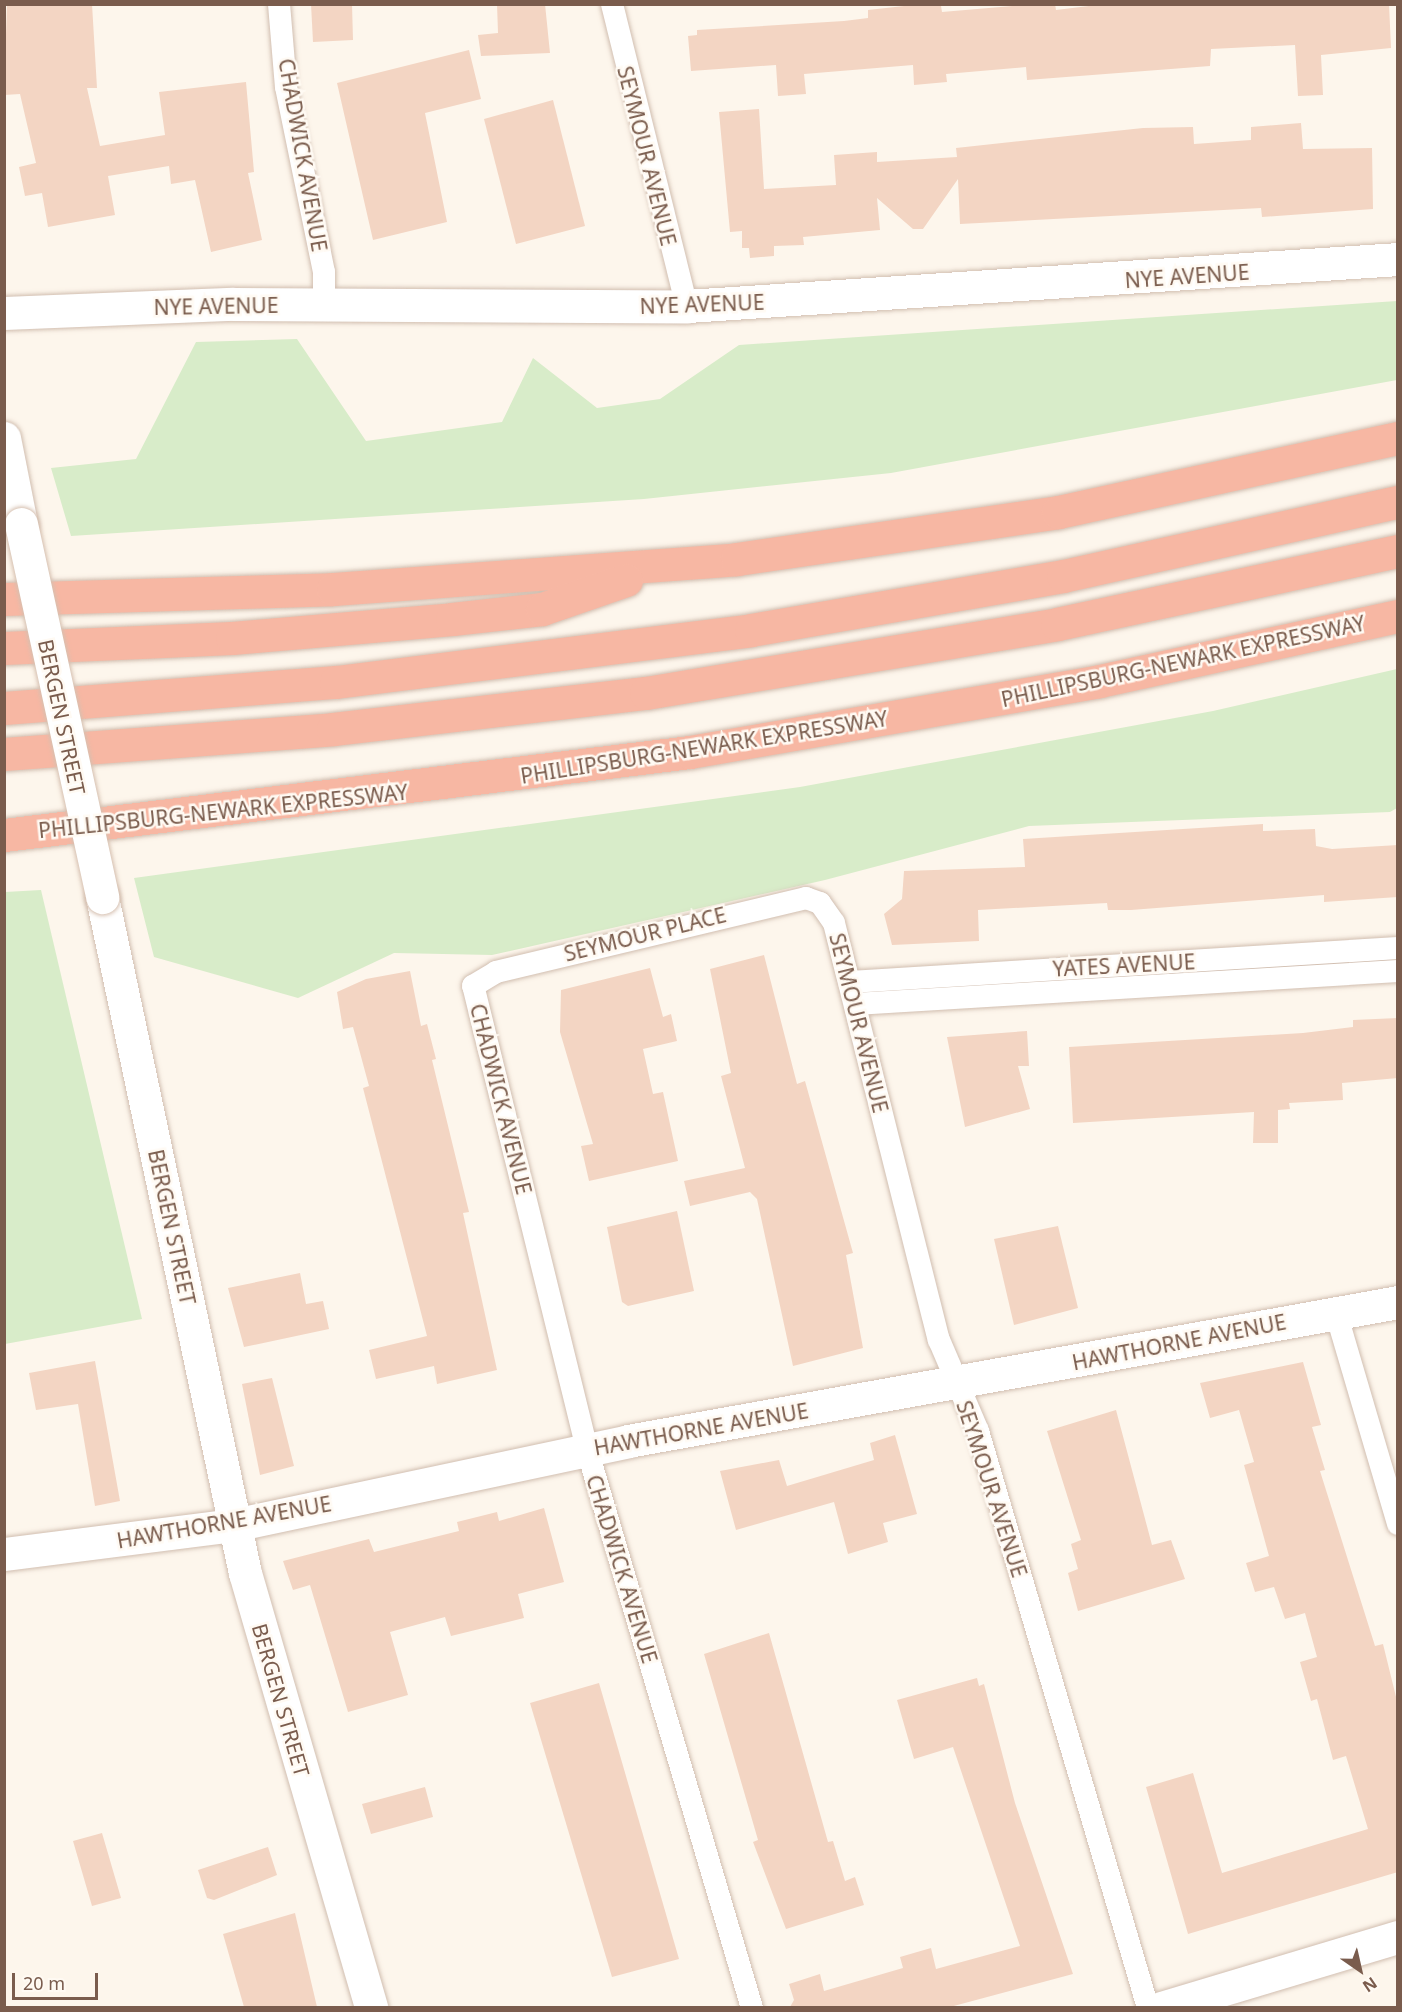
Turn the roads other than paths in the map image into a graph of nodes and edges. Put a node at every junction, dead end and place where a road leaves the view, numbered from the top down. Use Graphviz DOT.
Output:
graph roads {
  1 [pos="279,4"];
  2 [pos="612,4"];
  3 [pos="1398,259"];
  4 [pos="324,306"];
  5 [pos="687,306"];
  6 [pos="4,314"];
  7 [pos="4,438"];
  8 [pos="1398,438"];
  9 [pos="1398,502"];
  10 [pos="1398,551"];
  11 [pos="670,565"];
  12 [pos="4,599"];
  13 [pos="1398,616"];
  14 [pos="4,648"];
  15 [pos="4,695"];
  16 [pos="99,703"];
  17 [pos="4,708"];
  18 [pos="182,741"];
  19 [pos="4,754"];
  20 [pos="4,761"];
  21 [pos="186,814"];
  22 [pos="4,821"];
  23 [pos="4,835"];
  24 [pos="820,903"];
  25 [pos="1398,948"];
  26 [pos="1398,971"];
  27 [pos="473,987"];
  28 [pos="852,993"];
  29 [pos="1398,1302"];
  30 [pos="1336,1313"];
  31 [pos="958,1384"];
  32 [pos="587,1449"];
  33 [pos="1398,1524"];
  34 [pos="234,1525"];
  35 [pos="4,1554"];
  36 [pos="1398,1937"];
  37 [pos="371,2007"];
  38 [pos="752,2007"];
  39 [pos="1148,2007"];
  40 [pos="1161,2007"];
  1 -- 4 [label="street, CHADWICK AVENUE"];
  2 -- 5 [label="street, SEYMOUR AVENUE"];
  3 -- 5 [label="street, NYE AVENUE"];
  4 -- 5 [label="street, NYE AVENUE"];
  4 -- 6 [label="street, NYE AVENUE"];
  7 -- 34 [label="street, BERGEN STREET, bridge"];
  8 -- 11 [label="highway"];
  9 -- 16 [label="highway"];
  10 -- 18 [label="highway"];
  11 -- 12 [label="highway"];
  11 -- 14 [label="highway"];
  13 -- 21 [label="highway, PHILLIPSBURG-NEWARK EXPRESSWAY"];
  15 -- 16 [label="highway"];
  16 -- 17 [label="highway"];
  18 -- 19 [label="highway"];
  18 -- 20 [label="highway"];
  21 -- 22 [label="highway"];
  21 -- 23 [label="highway, PHILLIPSBURG-NEWARK EXPRESSWAY"];
  24 -- 27 [label="street, SEYMOUR PLACE"];
  24 -- 28 [label="street, SEYMOUR AVENUE"];
  25 -- 28 [label="street, YATES AVENUE"];
  26 -- 28 [label="street, YATES AVENUE"];
  27 -- 32 [label="street, CHADWICK AVENUE"];
  28 -- 31 [label="street, SEYMOUR AVENUE"];
  29 -- 30 [label="street, HAWTHORNE AVENUE"];
  30 -- 31 [label="street, HAWTHORNE AVENUE"];
  30 -- 33 [label="street"];
  31 -- 32 [label="street, HAWTHORNE AVENUE"];
  31 -- 39 [label="street, SEYMOUR AVENUE"];
  32 -- 34 [label="street, HAWTHORNE AVENUE"];
  32 -- 38 [label="street, CHADWICK AVENUE"];
  34 -- 35 [label="street, HAWTHORNE AVENUE"];
  34 -- 37 [label="street, BERGEN STREET"];
  36 -- 40 [label="street"];
}
